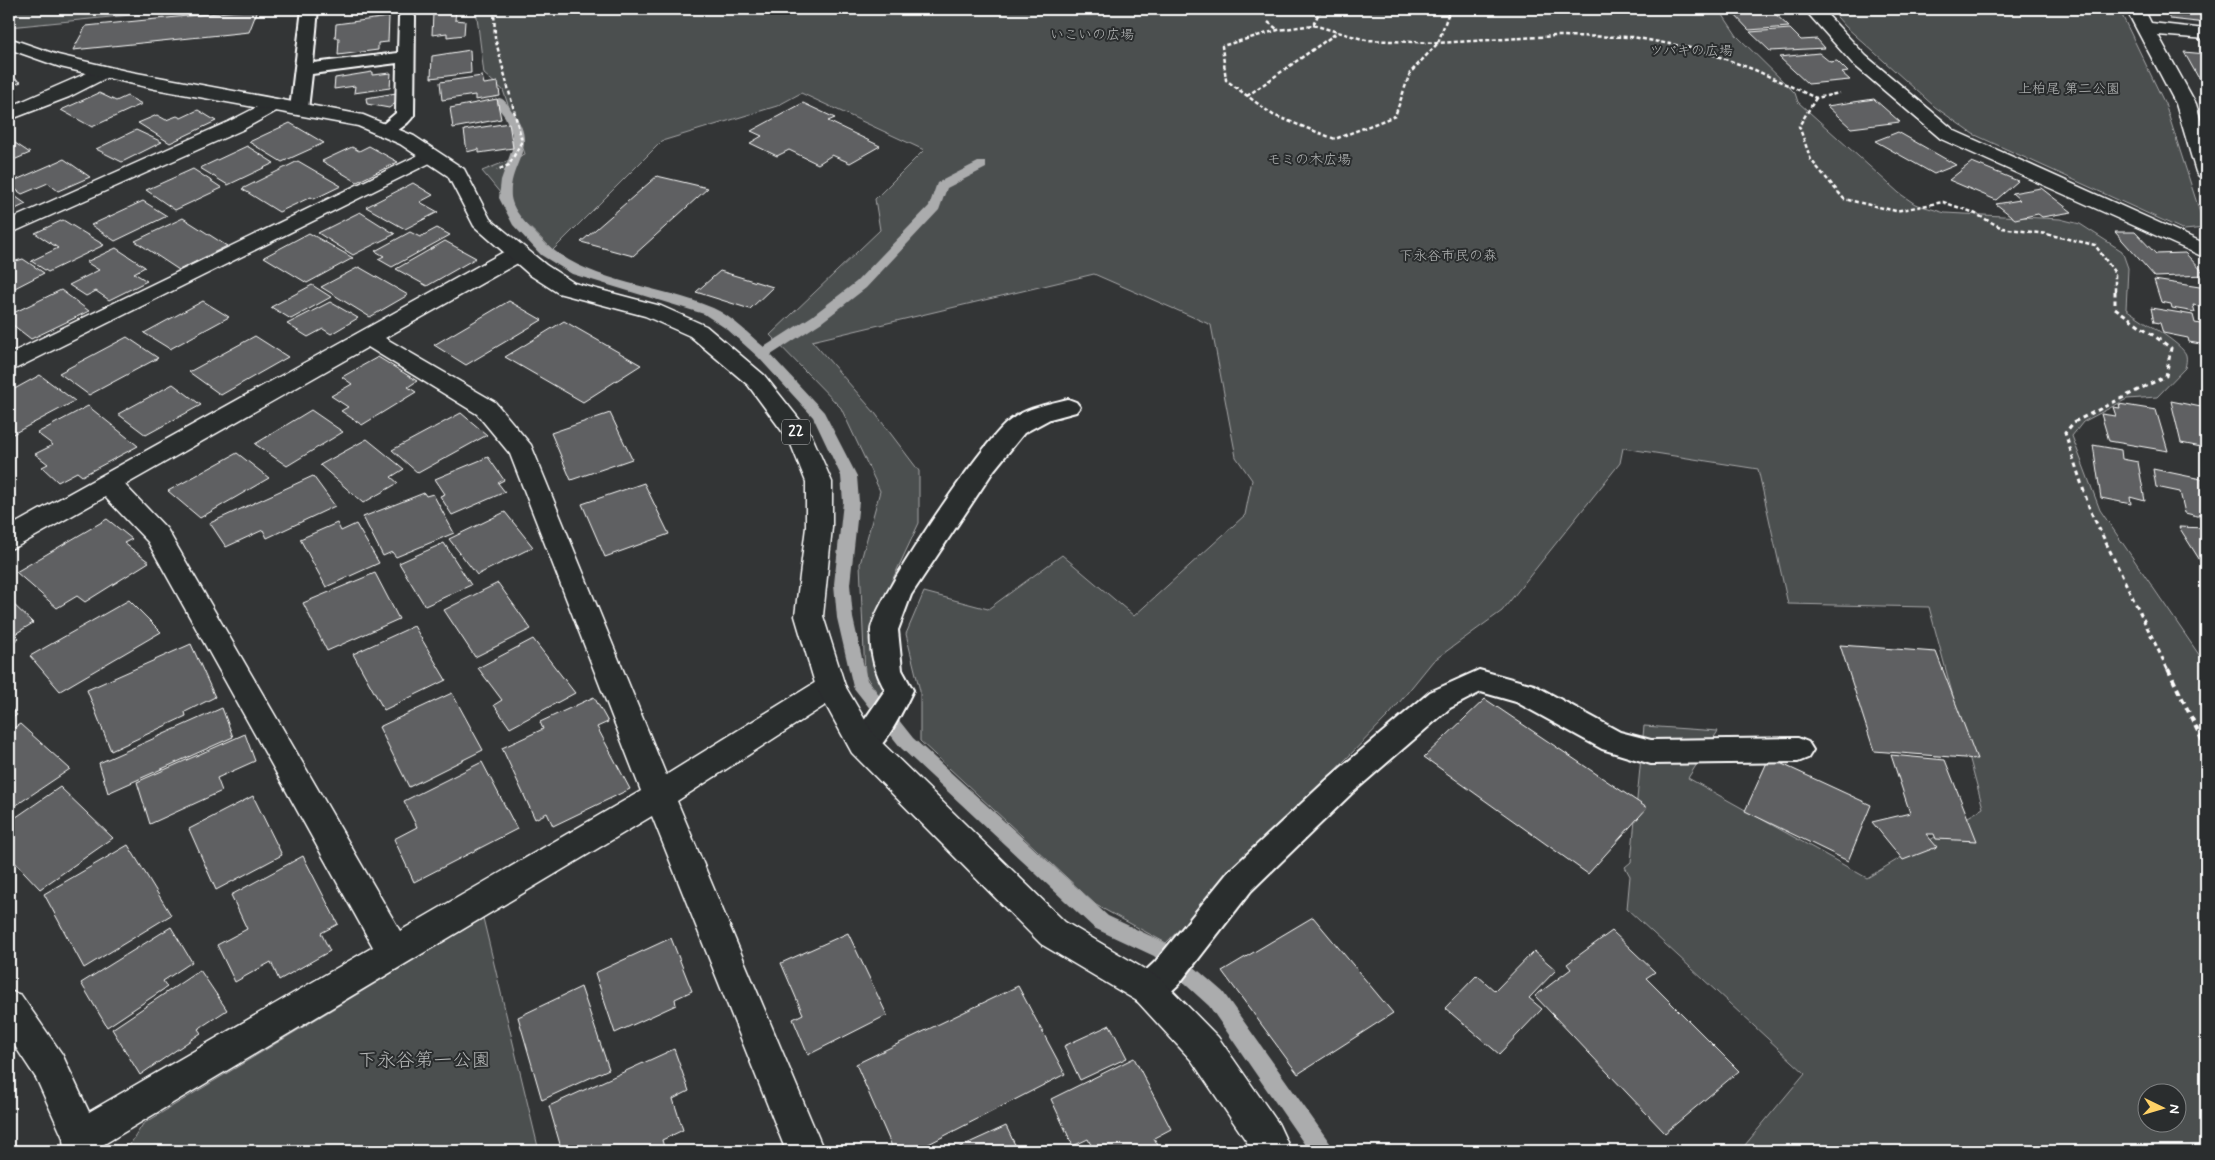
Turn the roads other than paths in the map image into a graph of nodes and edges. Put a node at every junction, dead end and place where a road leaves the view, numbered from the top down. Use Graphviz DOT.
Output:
graph roads {
  1 [pos="310,9"];
  2 [pos="1813,9"];
  3 [pos="2135,9"];
  4 [pos="407,17"];
  5 [pos="2146,28"];
  6 [pos="2206,34"];
  7 [pos="9,43"];
  8 [pos="406,57"];
  9 [pos="303,70"];
  10 [pos="103,72"];
  11 [pos="273,105"];
  12 [pos="299,109"];
  13 [pos="9,114"];
  14 [pos="385,130"];
  15 [pos="430,156"];
  16 [pos="2206,172"];
  17 [pos="9,228"];
  18 [pos="2206,252"];
  19 [pos="517,254"];
  20 [pos="369,338"];
  21 [pos="9,363"];
  22 [pos="1068,407"];
  23 [pos="108,484"];
  24 [pos="9,540"];
  25 [pos="831,687"];
  26 [pos="871,735"];
  27 [pos="1798,750"];
  28 [pos="659,796"];
  29 [pos="394,954"];
  30 [pos="1158,982"];
  31 [pos="9,1007"];
  32 [pos="83,1144"];
  33 [pos="805,1151"];
  34 [pos="1272,1151"];
  1 -- 9 [label="lane"];
  2 -- 18 [label="street"];
  3 -- 5 [label="street"];
  4 -- 8 [label="lane"];
  5 -- 6 [label="street"];
  5 -- 16 [label="street"];
  7 -- 10 [label="street, 22"];
  8 -- 9 [label="lane"];
  8 -- 14 [label="lane"];
  9 -- 12 [label="lane"];
  10 -- 11 [label="street, 22"];
  10 -- 13 [label="street"];
  11 -- 12 [label="street, 22"];
  11 -- 17 [label="street"];
  12 -- 14 [label="street, 22"];
  14 -- 15 [label="street, 22"];
  15 -- 19 [label="street, 22"];
  15 -- 21 [label="street"];
  19 -- 20 [label="street"];
  19 -- 25 [label="street, 22"];
  20 -- 23 [label="street"];
  20 -- 28 [label="street"];
  22 -- 26 [label="lane"];
  23 -- 24 [label="street"];
  23 -- 29 [label="street"];
  25 -- 26 [label="street, 22"];
  25 -- 28 [label="street"];
  26 -- 30 [label="street, 22"];
  27 -- 30 [label="lane"];
  28 -- 29 [label="street"];
  28 -- 33 [label="street"];
  29 -- 32 [label="street"];
  30 -- 34 [label="street, 22"];
  31 -- 32 [label="street"];
}
